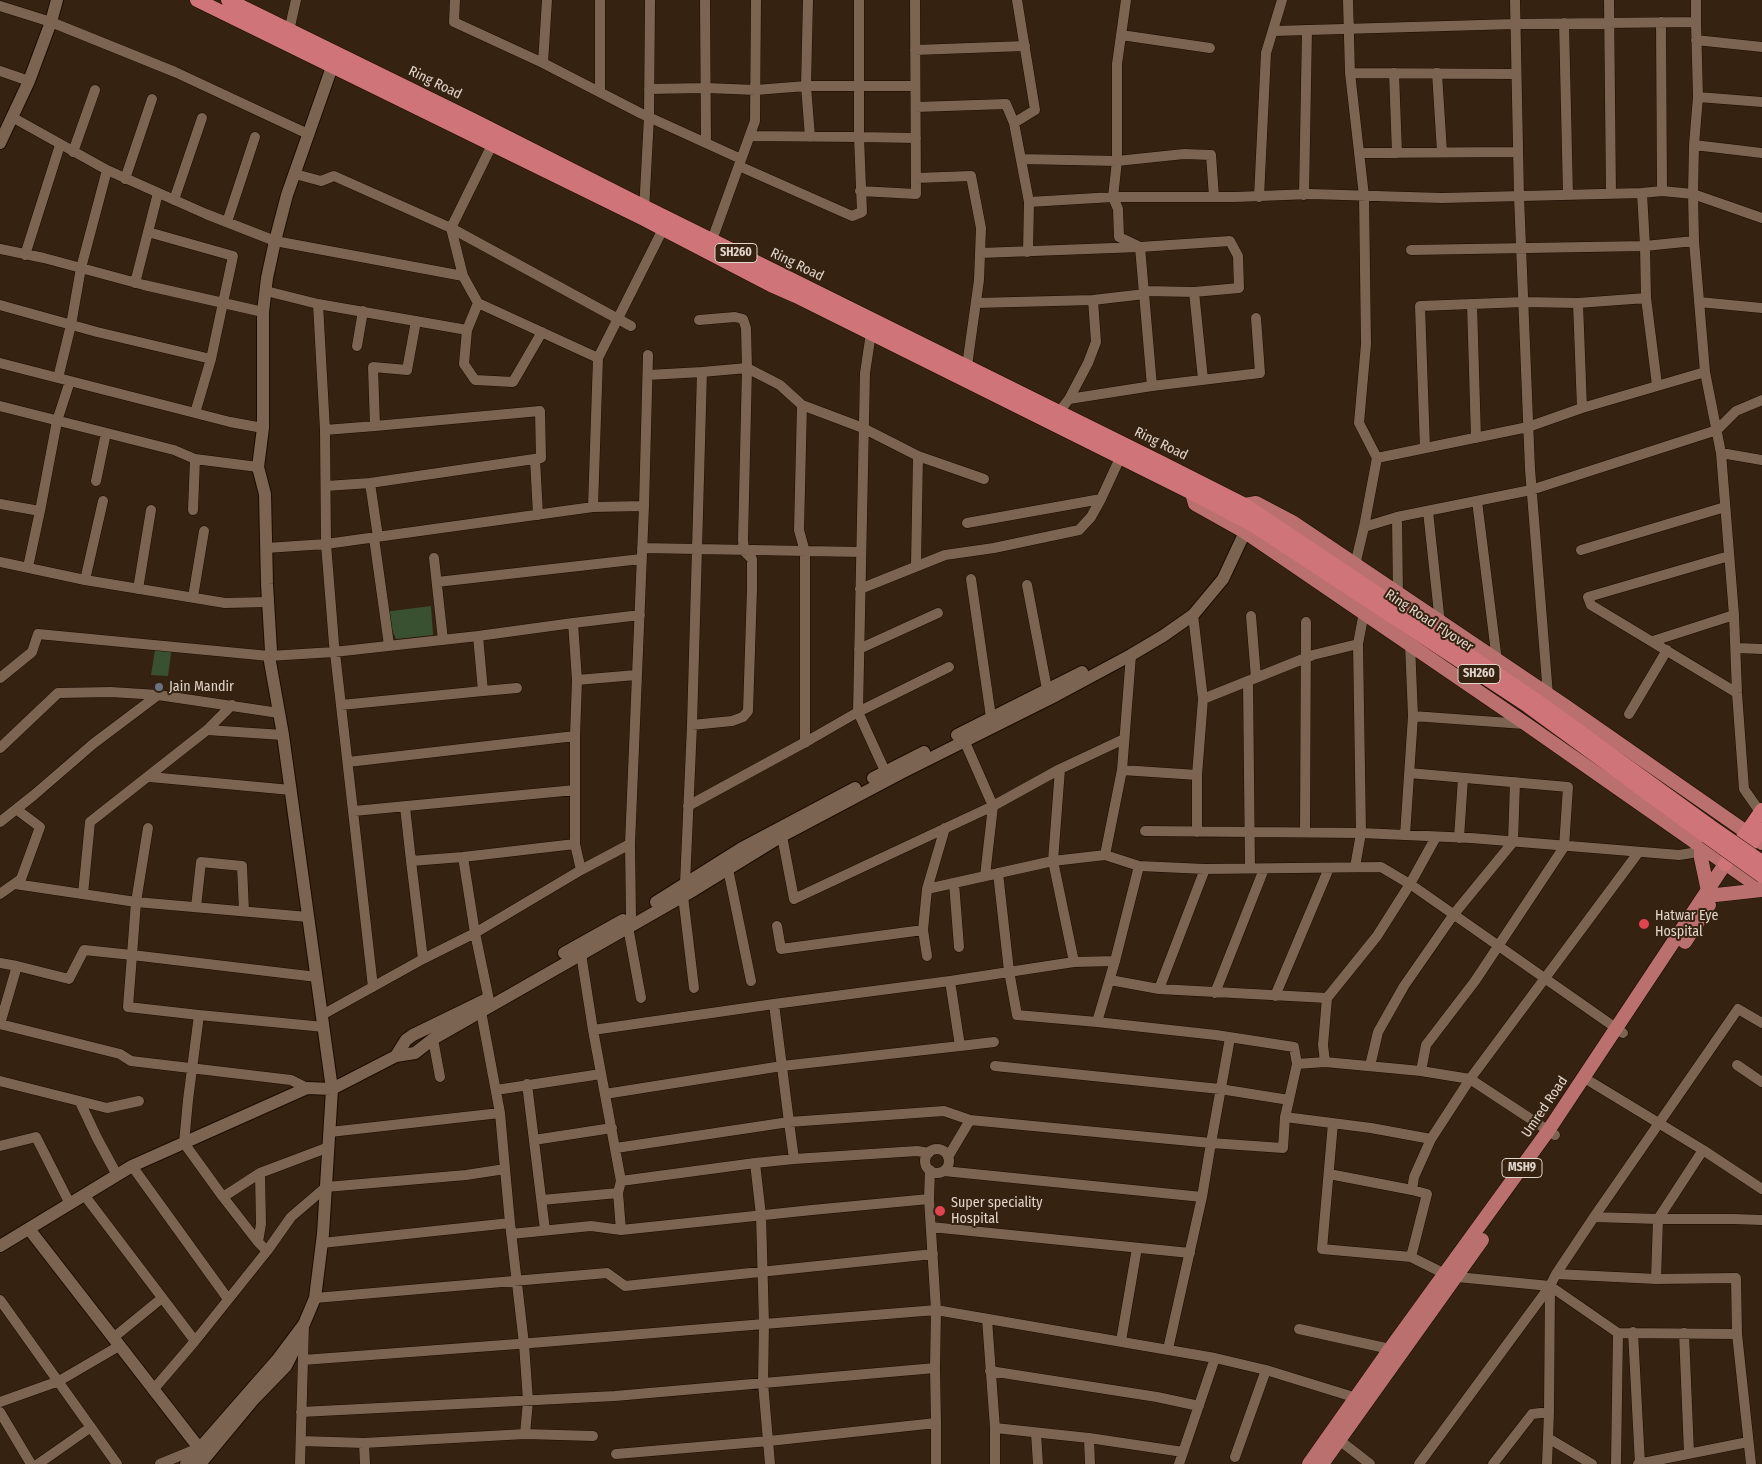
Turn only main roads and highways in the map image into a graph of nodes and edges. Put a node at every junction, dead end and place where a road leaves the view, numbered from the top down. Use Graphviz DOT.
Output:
graph roads {
  1 [pos="197,0"];
  2 [pos="233,1"];
  3 [pos="644,213"];
  4 [pos="1054,418"];
  5 [pos="1192,493"];
  6 [pos="1244,505"];
  7 [pos="1761,811"];
  8 [pos="1756,836"];
  9 [pos="1704,839"];
  10 [pos="1762,862"];
  11 [pos="1729,867"];
  12 [pos="1762,876"];
  13 [pos="1762,889"];
  14 [pos="1712,893"];
  15 [pos="1620,1031"];
  16 [pos="1552,1133"];
  17 [pos="1451,1276"];
  18 [pos="1362,1400"];
  19 [pos="1335,1437"];
  20 [pos="1310,1464"];
  21 [pos="1322,1464"];
  1 -- 3 [label="highway, Ring Road / SH260"];
  2 -- 3 [label="highway, Ring Road / SH260"];
  3 -- 4 [label="highway, Ring Road / SH260"];
  3 -- 4 [label="highway, Ring Road / SH260"];
  4 -- 5 [label="highway, Ring Road / SH260"];
  4 -- 6 [label="highway, Ring Road / SH260"];
  5 -- 9 [label="highway, Ring Road Flyover / SH260"];
  5 -- 9 [label="main road"];
  6 -- 8 [label="main road"];
  6 -- 9 [label="highway, Ring Road Flyover / SH260"];
  7 -- 8 [label="highway"];
  8 -- 11 [label="highway"];
  9 -- 10 [label="highway, Ring Road Flyover / SH260, bridge"];
  9 -- 11 [label="main road"];
  9 -- 12 [label="highway, Ring Road Flyover / SH260, bridge"];
  9 -- 14 [label="main road"];
  11 -- 13 [label="main road"];
  11 -- 14 [label="main road, Umred Road"];
  13 -- 14 [label="main road"];
  14 -- 15 [label="main road, Umred Road / MSH9"];
  15 -- 16 [label="main road, Umred Road / MSH9"];
  15 -- 16 [label="main road"];
  16 -- 17 [label="main road, Umred Road / MSH9"];
  17 -- 18 [label="main road"];
  17 -- 18 [label="main road, Umred Road / MSH9"];
  18 -- 19 [label="main road, Umred Road / MSH9"];
  19 -- 20 [label="main road, Umred Road / MSH9"];
  19 -- 21 [label="main road"];
}
